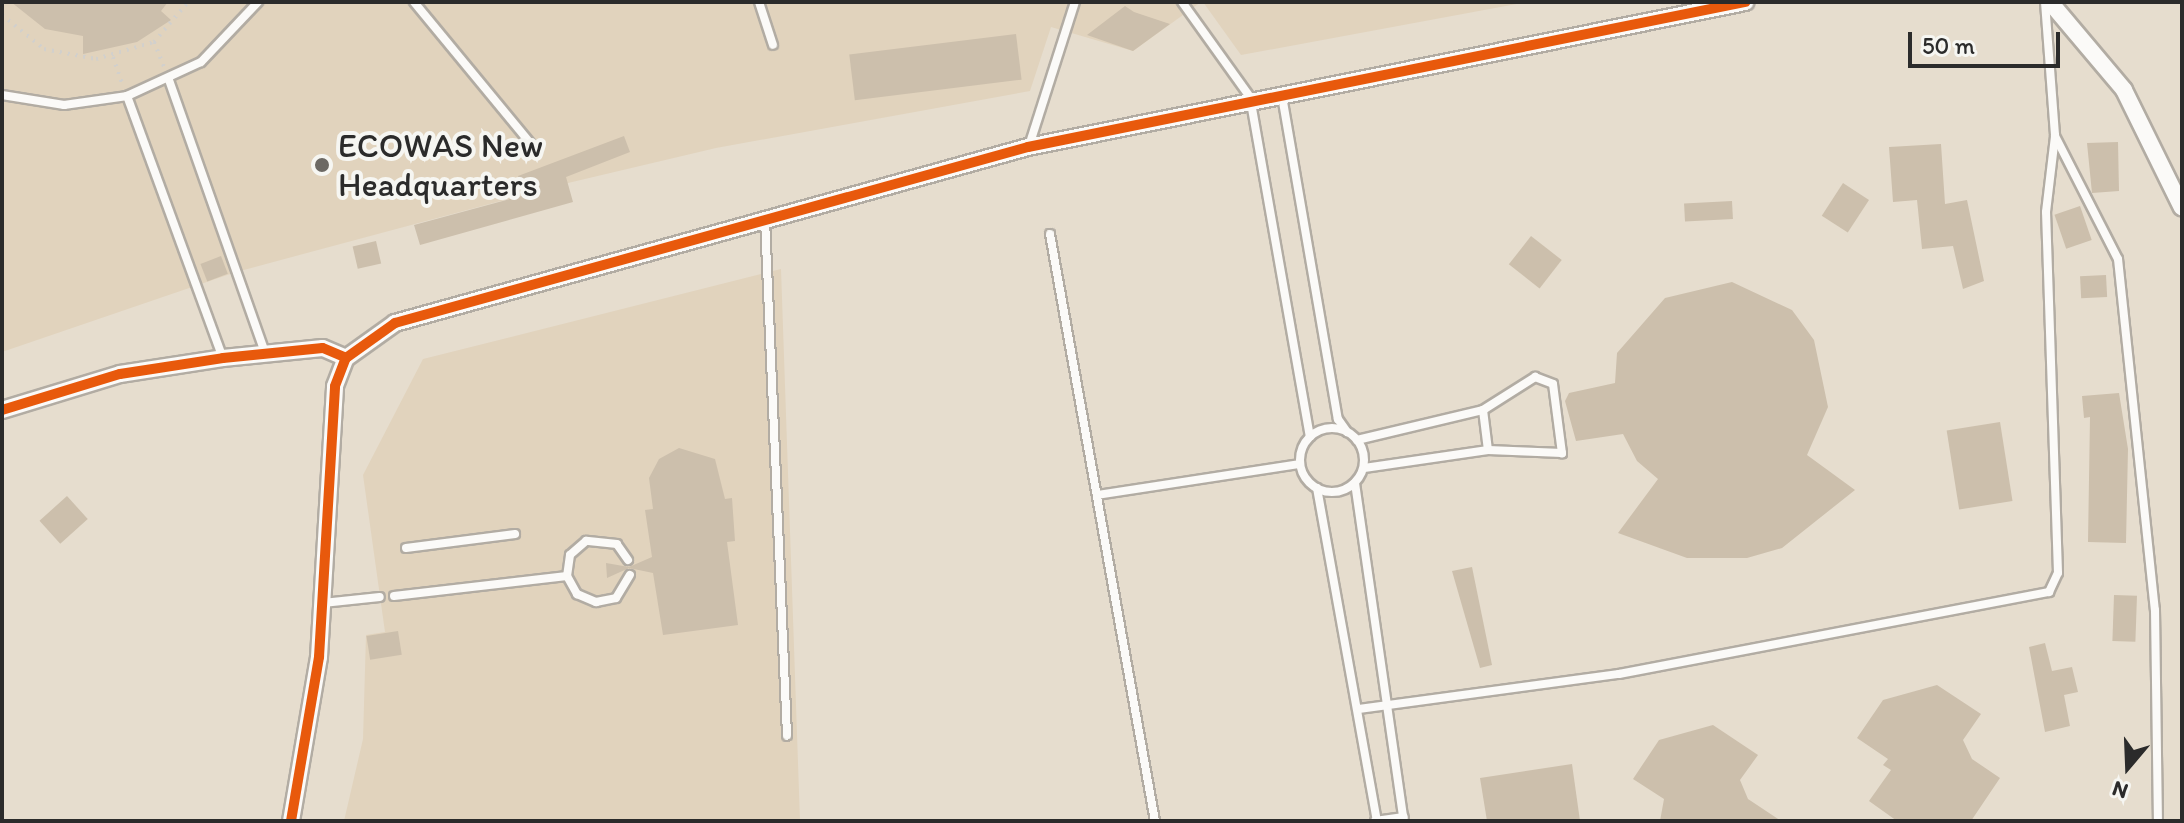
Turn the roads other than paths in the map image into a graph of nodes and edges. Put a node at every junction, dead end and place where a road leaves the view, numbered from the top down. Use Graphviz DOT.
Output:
graph roads {
  1 [pos="258,2"];
  2 [pos="414,2"];
  3 [pos="759,2"];
  4 [pos="1075,2"];
  5 [pos="1182,2"];
  6 [pos="1745,2"];
  7 [pos="2048,2"];
  8 [pos="773,45"];
  9 [pos="169,80"];
  10 [pos="1281,91"];
  11 [pos="2,95"];
  12 [pos="127,96"];
  13 [pos="1250,97"];
  14 [pos="2055,136"];
  15 [pos="1028,147"];
  16 [pos="535,149"];
  17 [pos="2182,208"];
  18 [pos="765,219"];
  19 [pos="1050,234"];
  20 [pos="265,352"];
  21 [pos="223,358"];
  22 [pos="346,358"];
  23 [pos="2,410"];
  24 [pos="1483,410"];
  25 [pos="1347,432"];
  26 [pos="1310,437"];
  27 [pos="1357,440"];
  28 [pos="1488,450"];
  29 [pos="1300,464"];
  30 [pos="1364,468"];
  31 [pos="1355,483"];
  32 [pos="1317,488"];
  33 [pos="1097,495"];
  34 [pos="515,534"];
  35 [pos="406,548"];
  36 [pos="628,560"];
  37 [pos="630,575"];
  38 [pos="567,576"];
  39 [pos="394,596"];
  40 [pos="380,597"];
  41 [pos="323,603"];
  42 [pos="1385,705"];
  43 [pos="1359,709"];
  44 [pos="787,736"];
  45 [pos="1404,819"];
  46 [pos="291,821"];
  47 [pos="1155,821"];
  48 [pos="1376,821"];
  49 [pos="2158,821"];
  1 -- 9 [label="lane"];
  2 -- 16 [label="lane"];
  3 -- 8 [label="lane"];
  4 -- 15 [label="lane"];
  5 -- 13 [label="lane"];
  6 -- 10 [label="street"];
  7 -- 14 [label="lane"];
  7 -- 17 [label="street"];
  9 -- 12 [label="lane"];
  9 -- 20 [label="lane"];
  10 -- 13 [label="street"];
  10 -- 25 [label="lane"];
  11 -- 12 [label="lane"];
  12 -- 21 [label="lane"];
  13 -- 15 [label="street"];
  13 -- 26 [label="lane"];
  14 -- 42 [label="lane"];
  14 -- 49 [label="lane"];
  15 -- 18 [label="street"];
  18 -- 22 [label="street"];
  18 -- 44 [label="lane"];
  19 -- 33 [label="lane"];
  20 -- 21 [label="street"];
  20 -- 22 [label="street"];
  21 -- 23 [label="street"];
  22 -- 41 [label="street"];
  24 -- 27 [label="lane"];
  24 -- 28 [label="lane"];
  24 -- 28 [label="lane"];
  25 -- 26 [label="lane"];
  25 -- 27 [label="lane"];
  26 -- 29 [label="lane"];
  27 -- 30 [label="lane"];
  28 -- 30 [label="lane"];
  29 -- 32 [label="lane"];
  29 -- 33 [label="lane"];
  30 -- 31 [label="lane"];
  31 -- 32 [label="lane"];
  31 -- 42 [label="lane"];
  32 -- 43 [label="lane"];
  33 -- 47 [label="lane"];
  34 -- 35 [label="lane"];
  36 -- 38 [label="lane"];
  37 -- 38 [label="lane"];
  38 -- 39 [label="lane"];
  40 -- 41 [label="lane"];
  41 -- 46 [label="street"];
  42 -- 43 [label="lane"];
  42 -- 45 [label="lane"];
  43 -- 48 [label="lane"];
  45 -- 48 [label="lane"];
}
